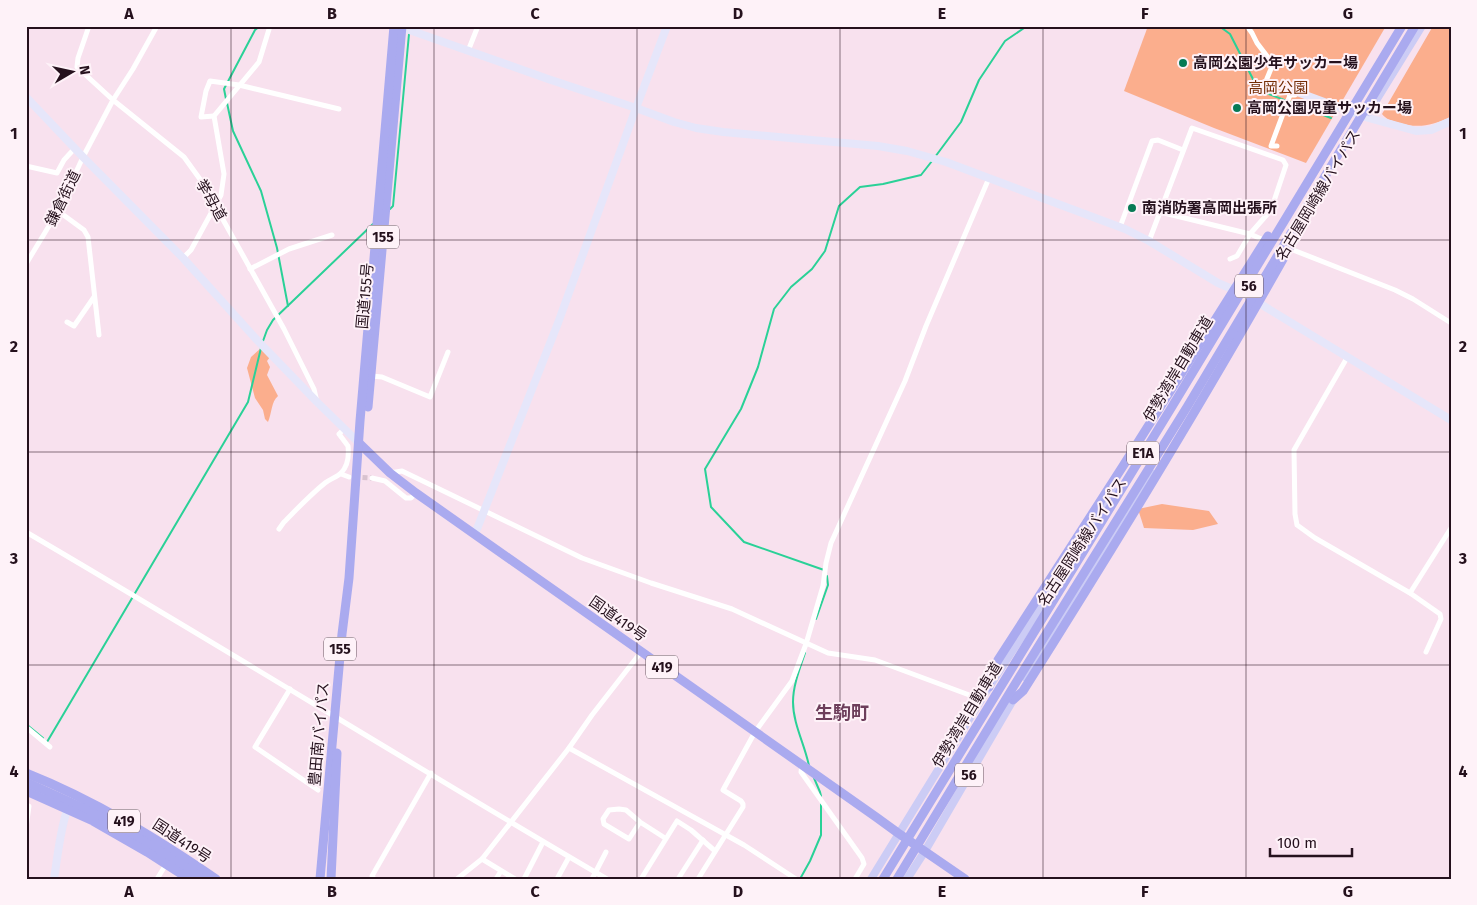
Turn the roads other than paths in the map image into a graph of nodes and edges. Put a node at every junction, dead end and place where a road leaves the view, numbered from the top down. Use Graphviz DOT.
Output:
graph roads {
  1 [pos="89,26"];
  2 [pos="157,26"];
  3 [pos="270,26"];
  4 [pos="478,26"];
  5 [pos="667,26"];
  6 [pos="1247,26"];
  7 [pos="1402,26"];
  8 [pos="1416,26"];
  9 [pos="1422,26"];
  10 [pos="399,27"];
  11 [pos="468,51"];
  12 [pos="239,85"];
  13 [pos="1287,88"];
  14 [pos="1294,94"];
  15 [pos="26,97"];
  16 [pos="113,100"];
  17 [pos="636,108"];
  18 [pos="339,109"];
  19 [pos="1355,112"];
  20 [pos="214,116"];
  21 [pos="1365,117"];
  22 [pos="1451,120"];
  23 [pos="1277,146"];
  24 [pos="75,148"];
  25 [pos="1183,150"];
  26 [pos="83,156"];
  27 [pos="26,166"];
  28 [pos="989,178"];
  29 [pos="1322,181"];
  30 [pos="1306,184"];
  31 [pos="215,206"];
  32 [pos="58,211"];
  33 [pos="1160,212"];
  34 [pos="1120,227"];
  35 [pos="1250,234"];
  36 [pos="332,235"];
  37 [pos="1149,241"];
  38 [pos="1274,244"];
  39 [pos="1286,248"];
  40 [pos="183,258"];
  41 [pos="1230,259"];
  42 [pos="26,264"];
  43 [pos="250,269"];
  44 [pos="1244,294"];
  45 [pos="94,297"];
  46 [pos="1255,302"];
  47 [pos="67,322"];
  48 [pos="1451,323"];
  49 [pos="99,335"];
  50 [pos="448,352"];
  51 [pos="1348,356"];
  52 [pos="371,376"];
  53 [pos="317,402"];
  54 [pos="1451,420"];
  55 [pos="344,429"];
  56 [pos="361,446"];
  57 [pos="390,473"];
  58 [pos="341,474"];
  59 [pos="350,477"];
  60 [pos="372,478"];
  61 [pos="416,493"];
  62 [pos="483,512"];
  63 [pos="279,528"];
  64 [pos="1451,528"];
  65 [pos="26,532"];
  66 [pos="475,534"];
  67 [pos="1410,593"];
  68 [pos="806,644"];
  69 [pos="640,652"];
  70 [pos="1426,652"];
  71 [pos="989,687"];
  72 [pos="290,689"];
  73 [pos="972,696"];
  74 [pos="1013,700"];
  75 [pos="336,717"];
  76 [pos="26,727"];
  77 [pos="755,732"];
  78 [pos="50,747"];
  79 [pos="569,748"];
  80 [pos="802,765"];
  81 [pos="431,774"];
  82 [pos="28,777"];
  83 [pos="318,790"];
  84 [pos="26,792"];
  85 [pos="26,805"];
  86 [pos="69,806"];
  87 [pos="511,821"];
  88 [pos="640,822"];
  89 [pos="130,824"];
  90 [pos="26,828"];
  91 [pos="898,833"];
  92 [pos="725,835"];
  93 [pos="665,838"];
  94 [pos="703,840"];
  95 [pos="543,842"];
  96 [pos="715,851"];
  97 [pos="925,851"];
  98 [pos="606,852"];
  99 [pos="569,857"];
  100 [pos="482,859"];
  101 [pos="164,866"];
  102 [pos="501,871"];
  103 [pos="596,872"];
  104 [pos="54,879"];
  105 [pos="157,879"];
  106 [pos="185,879"];
  107 [pos="189,879"];
  108 [pos="204,879"];
  109 [pos="216,879"];
  110 [pos="320,879"];
  111 [pos="331,879"];
  112 [pos="374,879"];
  113 [pos="457,879"];
  114 [pos="496,879"];
  115 [pos="515,879"];
  116 [pos="524,879"];
  117 [pos="557,879"];
  118 [pos="592,879"];
  119 [pos="607,879"];
  120 [pos="641,879"];
  121 [pos="678,879"];
  122 [pos="698,879"];
  123 [pos="796,879"];
  124 [pos="855,879"];
  125 [pos="872,879"];
  126 [pos="883,879"];
  127 [pos="897,879"];
  128 [pos="907,879"];
  129 [pos="965,879"];
  1 -- 16 [label="street, 挙母道"];
  2 -- 16 [label="street"];
  3 -- 12 [label="street"];
  4 -- 11 [label="street"];
  5 -- 17 [label="street"];
  6 -- 13 [label="street"];
  7 -- 19 [label="main road, 名古屋岡崎線バイパス / 56"];
  7 -- 30 [label="highway, 伊勢湾岸自動車道 / E1A"];
  8 -- 29 [label="highway, 伊勢湾岸自動車道 / E1A"];
  9 -- 21 [label="main road, 名古屋岡崎線バイパス / 56"];
  10 -- 11 [label="street"];
  10 -- 52 [label="highway, 国道155号 / 155"];
  10 -- 56 [label="highway, 国道155号 / 155"];
  11 -- 17 [label="street"];
  12 -- 18 [label="street"];
  12 -- 20 [label="street"];
  12 -- 20 [label="street"];
  13 -- 14 [label="street"];
  13 -- 14 [label="street"];
  14 -- 19 [label="street"];
  14 -- 23 [label="street"];
  15 -- 24 [label="street"];
  16 -- 26 [label="street, 鎌倉街道"];
  16 -- 31 [label="street, 挙母道"];
  17 -- 28 [label="street"];
  17 -- 62 [label="street"];
  19 -- 21 [label="street"];
  19 -- 38 [label="main road, 名古屋岡崎線バイパス / 56"];
  20 -- 31 [label="street"];
  21 -- 22 [label="street"];
  21 -- 39 [label="main road, 名古屋岡崎線バイパス / 56"];
  24 -- 26 [label="street"];
  24 -- 27 [label="street"];
  25 -- 33 [label="street"];
  25 -- 34 [label="street"];
  25 -- 35 [label="street"];
  26 -- 32 [label="street, 鎌倉街道"];
  26 -- 40 [label="street"];
  28 -- 34 [label="street"];
  28 -- 68 [label="street"];
  29 -- 74 [label="highway"];
  29 -- 127 [label="highway, 伊勢湾岸自動車道 / E1A"];
  30 -- 71 [label="highway"];
  30 -- 126 [label="highway, 伊勢湾岸自動車道 / E1A"];
  31 -- 40 [label="street"];
  31 -- 43 [label="street, 挙母道"];
  32 -- 42 [label="street, 鎌倉街道"];
  32 -- 45 [label="street"];
  33 -- 35 [label="street"];
  33 -- 37 [label="street"];
  34 -- 37 [label="street"];
  35 -- 38 [label="street"];
  35 -- 41 [label="street"];
  36 -- 43 [label="street"];
  37 -- 44 [label="street"];
  38 -- 44 [label="main road, 名古屋岡崎線バイパス / 56"];
  39 -- 46 [label="main road, 名古屋岡崎線バイパス / 56"];
  39 -- 48 [label="street"];
  40 -- 53 [label="street"];
  43 -- 53 [label="street, 挙母道"];
  44 -- 46 [label="street"];
  44 -- 71 [label="main road, 名古屋岡崎線バイパス / 56"];
  45 -- 47 [label="street"];
  45 -- 49 [label="street"];
  46 -- 51 [label="street"];
  46 -- 74 [label="main road, 名古屋岡崎線バイパス / 56"];
  50 -- 52 [label="street"];
  51 -- 54 [label="street"];
  51 -- 67 [label="street"];
  52 -- 56 [label="highway, 国道155号 / 155"];
  53 -- 55 [label="street"];
  55 -- 56 [label="street"];
  55 -- 58 [label="street"];
  56 -- 57 [label="highway, 国道419号 / 419"];
  56 -- 75 [label="highway, 豊田南バイパス / 155"];
  57 -- 61 [label="highway, 国道419号 / 419"];
  57 -- 62 [label="street"];
  58 -- 59 [label="street"];
  58 -- 63 [label="street"];
  60 -- 61 [label="street"];
  61 -- 66 [label="highway, 国道419号 / 419"];
  62 -- 66 [label="street"];
  62 -- 68 [label="street"];
  64 -- 67 [label="street"];
  65 -- 72 [label="street"];
  66 -- 69 [label="highway, 国道419号 / 419"];
  67 -- 70 [label="street"];
  68 -- 73 [label="street"];
  68 -- 77 [label="street"];
  69 -- 77 [label="highway, 国道419号 / 419"];
  69 -- 79 [label="street"];
  71 -- 91 [label="main road, 名古屋岡崎線バイパス / 56"];
  72 -- 75 [label="street"];
  72 -- 83 [label="street"];
  74 -- 97 [label="main road, 名古屋岡崎線バイパス / 56"];
  75 -- 81 [label="street"];
  75 -- 110 [label="highway, 豊田南バイパス / 155"];
  75 -- 111 [label="highway, 豊田南バイパス / 155"];
  76 -- 78 [label="street"];
  77 -- 80 [label="highway, 国道419号 / 419"];
  77 -- 92 [label="street"];
  79 -- 87 [label="street"];
  79 -- 92 [label="street"];
  80 -- 91 [label="highway, 国道419号 / 419"];
  80 -- 124 [label="street"];
  81 -- 87 [label="street"];
  81 -- 112 [label="street"];
  82 -- 86 [label="highway, 419"];
  82 -- 89 [label="highway, 国道419号 / 419"];
  82 -- 108 [label="highway, 419"];
  84 -- 86 [label="highway, 国道419号 / 419"];
  84 -- 107 [label="highway, 419"];
  85 -- 90 [label="street"];
  86 -- 89 [label="highway, 419"];
  86 -- 101 [label="highway, 国道419号 / 419"];
  86 -- 104 [label="street"];
  87 -- 95 [label="street"];
  87 -- 100 [label="street"];
  88 -- 88 [label="street"];
  88 -- 93 [label="street"];
  89 -- 109 [label="highway, 国道419号 / 419"];
  91 -- 97 [label="highway, 国道419号 / 419"];
  91 -- 125 [label="main road, 名古屋岡崎線バイパス / 56"];
  92 -- 96 [label="street"];
  92 -- 123 [label="street"];
  93 -- 94 [label="street"];
  93 -- 120 [label="street"];
  94 -- 96 [label="street"];
  94 -- 121 [label="street"];
  95 -- 99 [label="street"];
  95 -- 116 [label="street"];
  96 -- 122 [label="street"];
  97 -- 128 [label="main road, 名古屋岡崎線バイパス / 56"];
  97 -- 129 [label="highway, 国道419号 / 419"];
  98 -- 103 [label="street"];
  99 -- 103 [label="street"];
  99 -- 117 [label="street"];
  100 -- 102 [label="street"];
  100 -- 113 [label="street"];
  101 -- 105 [label="street"];
  101 -- 106 [label="highway, 国道419号 / 419"];
  102 -- 114 [label="street"];
  102 -- 115 [label="street"];
  103 -- 118 [label="street"];
  103 -- 119 [label="street"];
}
